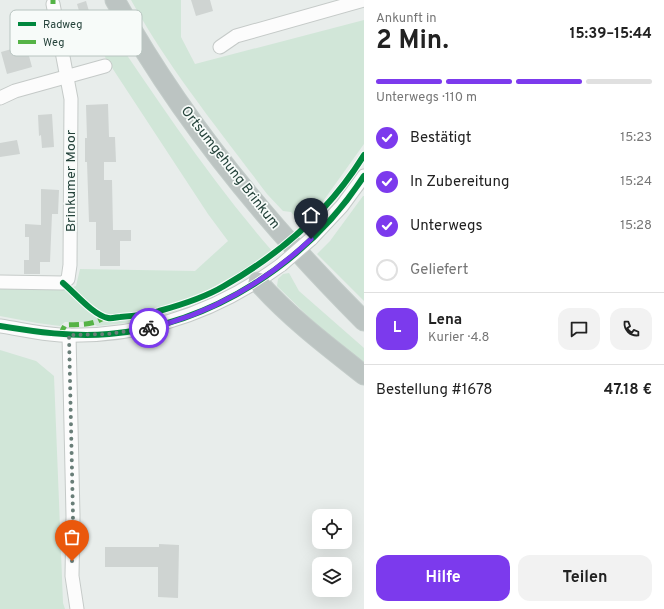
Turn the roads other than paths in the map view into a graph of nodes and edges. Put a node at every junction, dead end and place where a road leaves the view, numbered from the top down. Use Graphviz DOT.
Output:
graph roads {
  1 [pos="115,0"];
  2 [pos="364,0"];
  3 [pos="53,4"];
  4 [pos="332,5"];
  5 [pos="54,10"];
  6 [pos="120,10"];
  7 [pos="142,47"];
  8 [pos="220,47"];
  9 [pos="62,56"];
  10 [pos="105,66"];
  11 [pos="66,76"];
  12 [pos="0,98"];
  13 [pos="364,176"];
  14 [pos="0,282"];
  15 [pos="258,282"];
  16 [pos="364,322"];
  17 [pos="0,326"];
  18 [pos="69,335"];
  19 [pos="364,375"];
  20 [pos="78,609"];
  1 -- 6 [label="highway, Ortsumgehung Brinkum"];
  2 -- 4 [label="street"];
  3 -- 5 [label="street, Brinkumer Moor"];
  4 -- 8 [label="street"];
  7 -- 16 [label="highway, Ortsumgehung Brinkum"];
  9 -- 11 [label="street, Brinkumer Moor"];
  10 -- 11 [label="street"];
  11 -- 12 [label="street"];
  11 -- 14 [label="street, Brinkumer Moor"];
  13 -- 15 [label="street, bridge"];
  15 -- 18 [label="street"];
  15 -- 19 [label="highway"];
  17 -- 18 [label="street"];
  18 -- 20 [label="street"];
}
